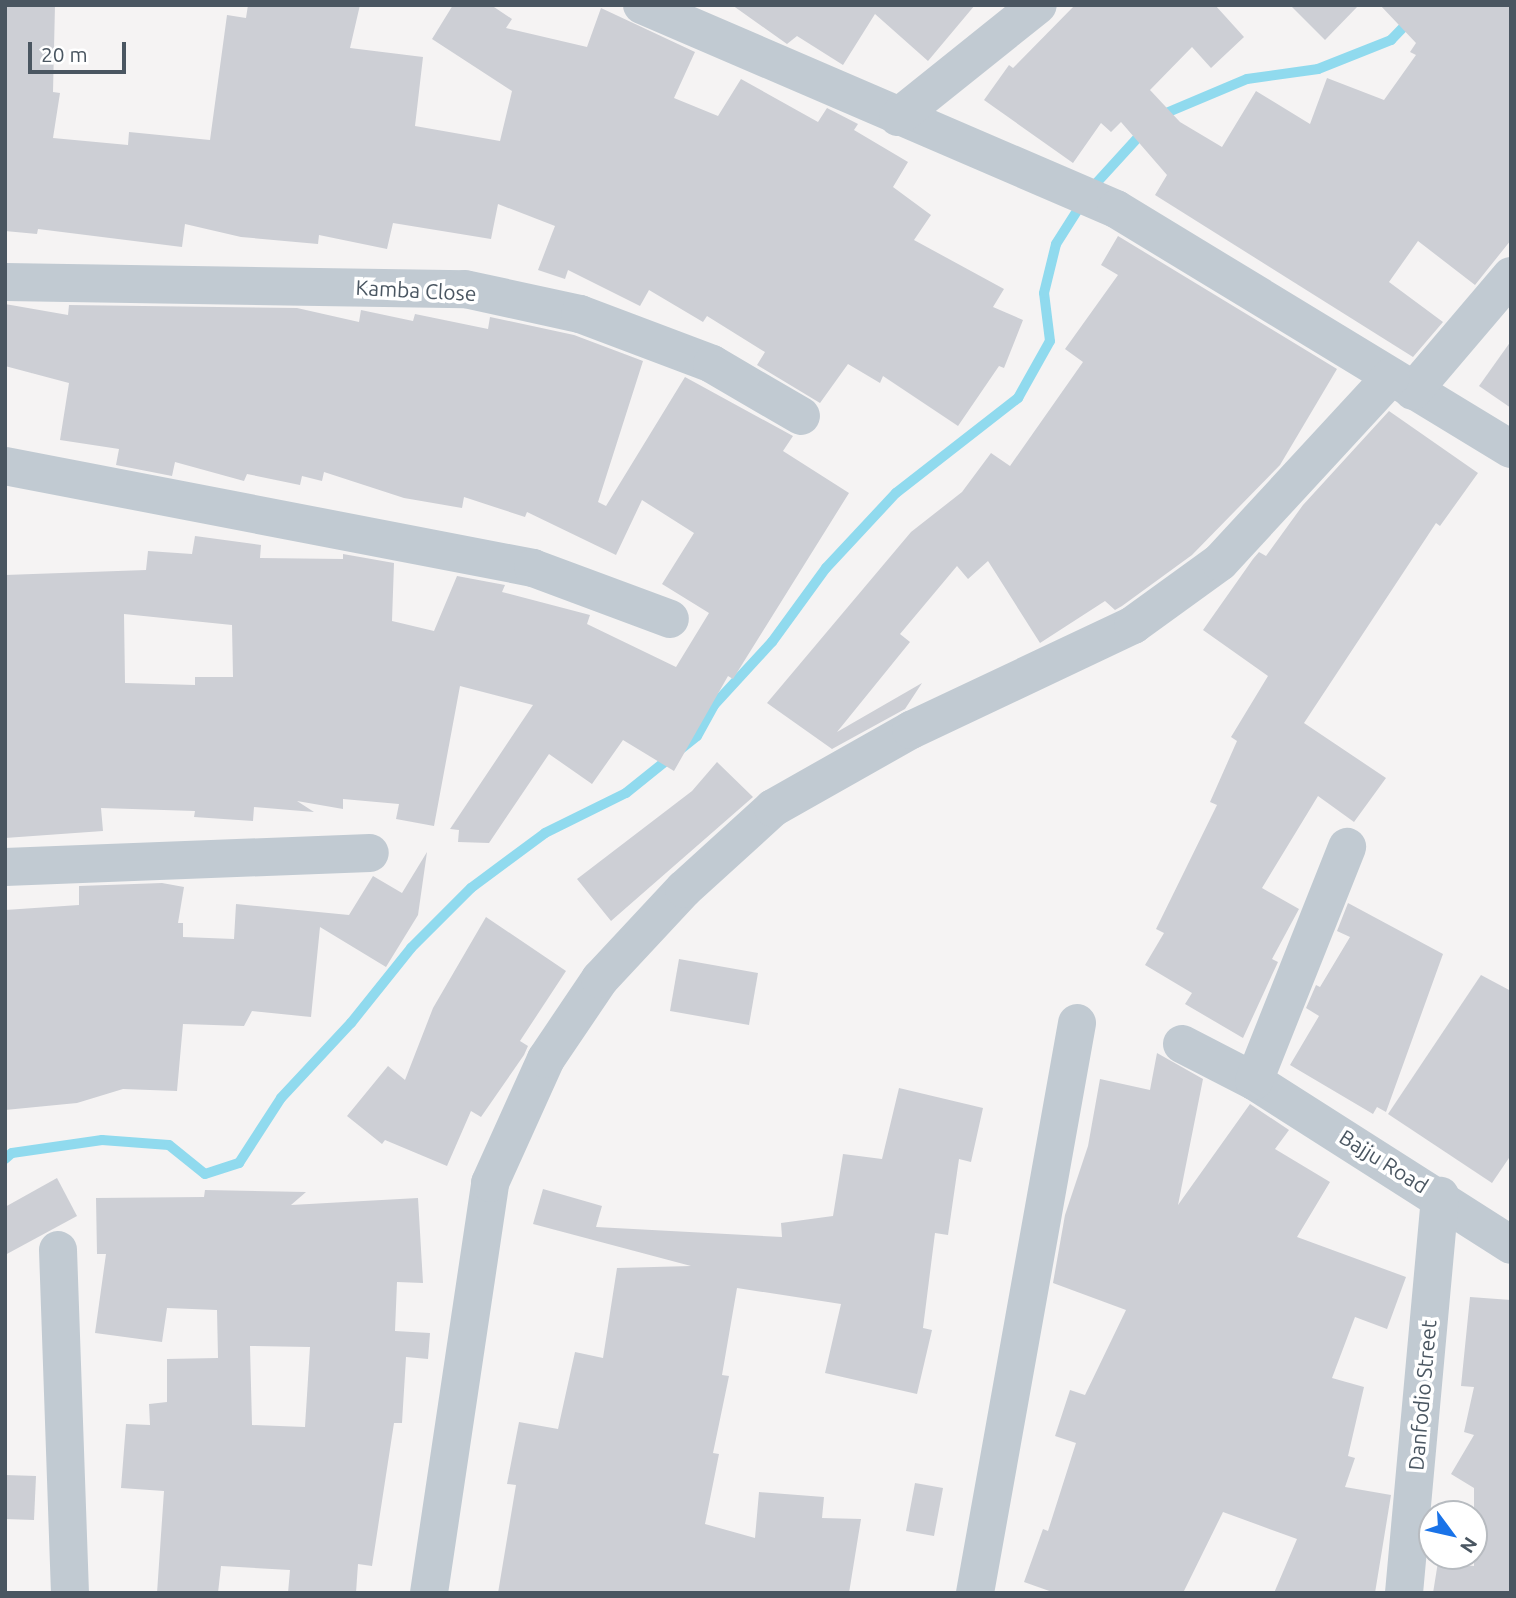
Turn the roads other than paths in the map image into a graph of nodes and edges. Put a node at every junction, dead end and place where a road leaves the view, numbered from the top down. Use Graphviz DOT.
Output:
graph roads {
  1 [pos="642,5"];
  2 [pos="1038,5"];
  3 [pos="898,117"];
  4 [pos="1511,276"];
  5 [pos="5,282"];
  6 [pos="1402,384"];
  7 [pos="801,416"];
  8 [pos="1511,449"];
  9 [pos="5,466"];
  10 [pos="670,619"];
  11 [pos="1347,847"];
  12 [pos="370,853"];
  13 [pos="5,867"];
  14 [pos="1077,1023"];
  15 [pos="1182,1044"];
  16 [pos="1254,1081"];
  17 [pos="1440,1196"];
  18 [pos="1511,1245"];
  19 [pos="58,1250"];
  20 [pos="70,1593"];
  21 [pos="429,1593"];
  22 [pos="975,1593"];
  23 [pos="1404,1593"];
  1 -- 3 [label="street"];
  2 -- 3 [label="street"];
  3 -- 6 [label="street"];
  4 -- 6 [label="street"];
  5 -- 7 [label="street, Kamba Close"];
  6 -- 8 [label="street"];
  6 -- 21 [label="street"];
  9 -- 10 [label="street"];
  11 -- 16 [label="street"];
  12 -- 13 [label="street"];
  14 -- 22 [label="street"];
  15 -- 16 [label="street, Bajju Road"];
  16 -- 17 [label="street, Bajju Road"];
  17 -- 18 [label="street, Bajju Road"];
  17 -- 23 [label="street, Danfodio Street"];
  19 -- 20 [label="street"];
}
